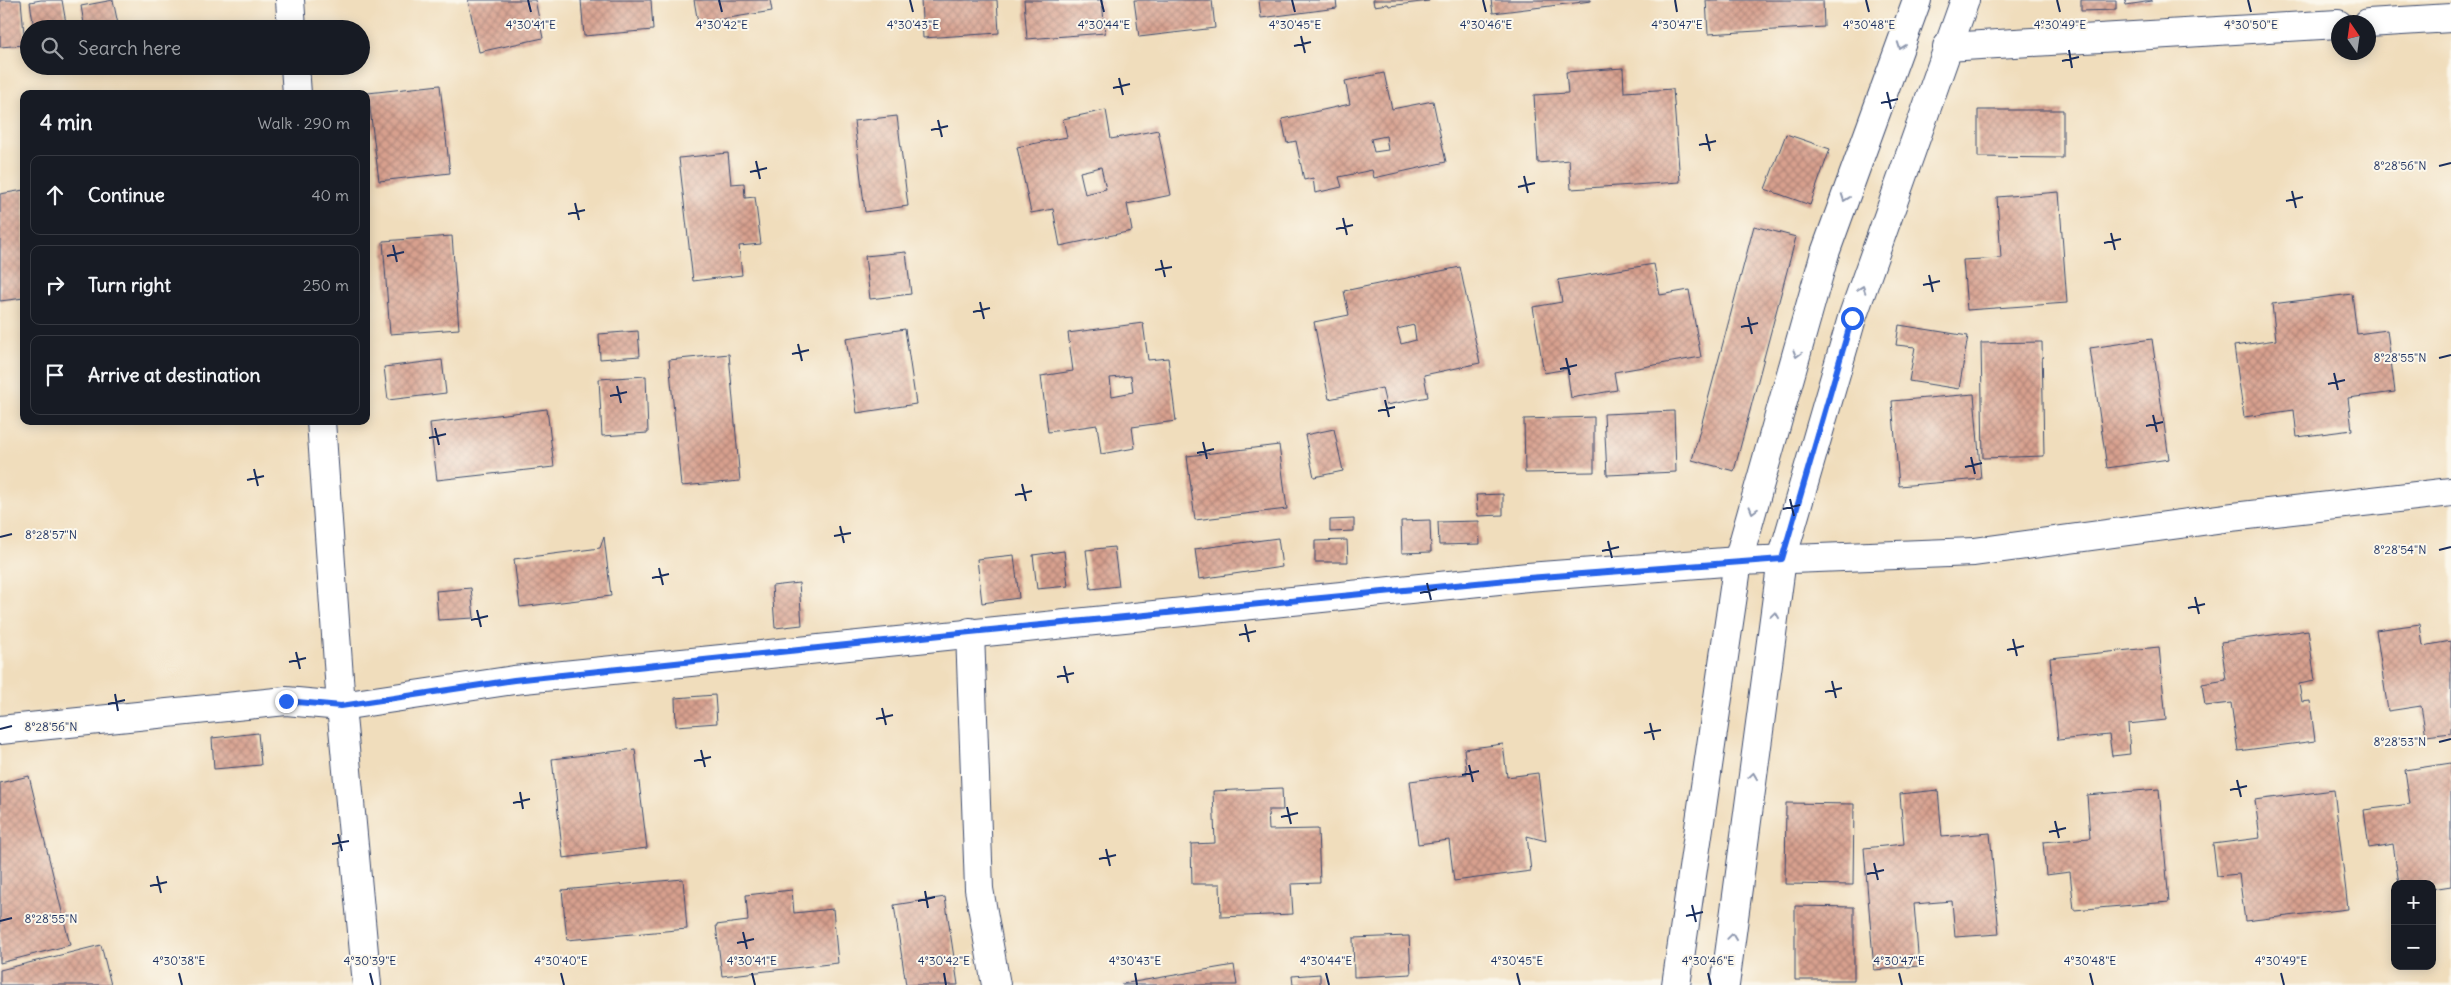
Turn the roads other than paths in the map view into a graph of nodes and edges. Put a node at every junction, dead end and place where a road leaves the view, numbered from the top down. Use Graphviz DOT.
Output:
graph roads {
  1 [pos="290,0"];
  2 [pos="1917,0"];
  3 [pos="1965,0"];
  4 [pos="2451,18"];
  5 [pos="291,20"];
  6 [pos="2376,23"];
  7 [pos="2331,24"];
  8 [pos="1946,47"];
  9 [pos="296,75"];
  10 [pos="297,90"];
  11 [pos="321,425"];
  12 [pos="2451,492"];
  13 [pos="1782,559"];
  14 [pos="1738,561"];
  15 [pos="970,632"];
  16 [pos="341,706"];
  17 [pos="0,730"];
  18 [pos="367,985"];
  19 [pos="996,985"];
  20 [pos="1676,985"];
  21 [pos="1725,985"];
  1 -- 5 [label="street"];
  2 -- 14 [label="street, one-way"];
  3 -- 8 [label="street"];
  4 -- 6 [label="street"];
  7 -- 8 [label="street"];
  13 -- 8 [label="street, one-way"];
  9 -- 10 [label="street"];
  11 -- 16 [label="street"];
  12 -- 13 [label="street"];
  13 -- 14 [label="street"];
  21 -- 13 [label="street, one-way"];
  14 -- 15 [label="street"];
  14 -- 20 [label="street"];
  15 -- 16 [label="street"];
  15 -- 19 [label="street"];
  16 -- 17 [label="street"];
  16 -- 18 [label="street"];
}
